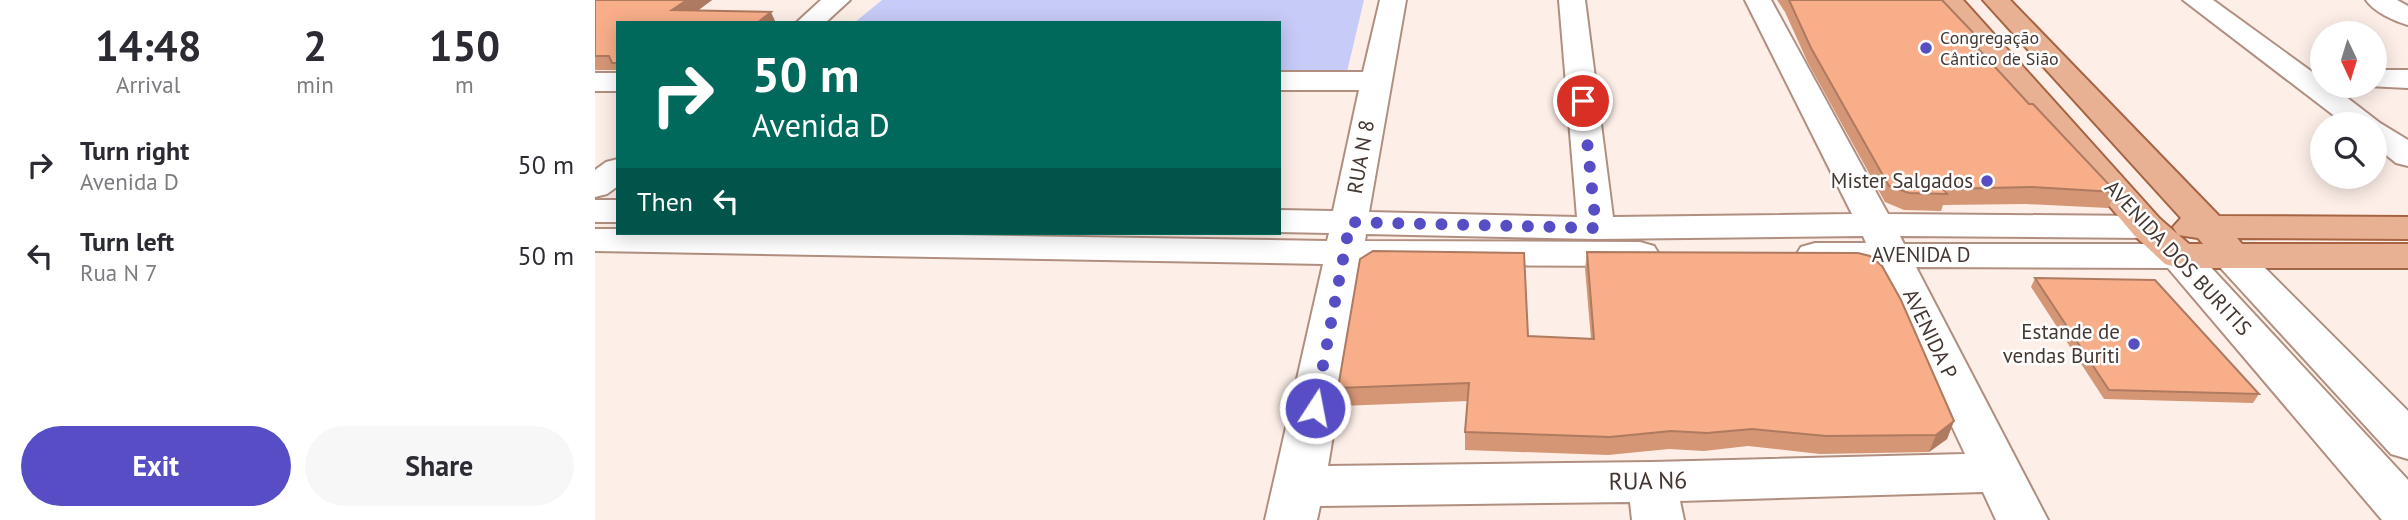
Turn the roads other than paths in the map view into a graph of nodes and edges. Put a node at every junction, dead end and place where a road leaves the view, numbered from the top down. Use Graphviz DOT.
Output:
graph roads {
  1 [pos="837,0"];
  2 [pos="1393,0"];
  3 [pos="1572,0"];
  4 [pos="1758,0"];
  5 [pos="1949,0"];
  6 [pos="1996,0"];
  7 [pos="2196,0"];
  8 [pos="2379,0"];
  9 [pos="2408,17"];
  10 [pos="811,21"];
  11 [pos="2310,76"];
  12 [pos="2387,79"];
  13 [pos="2408,79"];
  14 [pos="1281,81"];
  15 [pos="1375,81"];
  16 [pos="595,82"];
  17 [pos="616,82"];
  18 [pos="2336,98"];
  19 [pos="2351,112"];
  20 [pos="2387,140"];
  21 [pos="2408,156"];
  22 [pos="616,171"];
  23 [pos="595,187"];
  24 [pos="595,211"];
  25 [pos="616,211"];
  26 [pos="1281,220"];
  27 [pos="1596,228"];
  28 [pos="2408,228"];
  29 [pos="1348,237"];
  30 [pos="595,240"];
  31 [pos="1882,240"];
  32 [pos="2192,242"];
  33 [pos="2408,256"];
  34 [pos="2408,441"];
  35 [pos="1997,472"];
  36 [pos="1655,501"];
  37 [pos="1296,503"];
  38 [pos="2408,514"];
  39 [pos="2022,520"];
  1 -- 10 [label="street"];
  2 -- 15 [label="street, RUA N 8"];
  3 -- 27 [label="street"];
  4 -- 31 [label="street, AVENIDA P"];
  5 -- 32 [label="main road, AVENIDA DOS BURITIS"];
  6 -- 32 [label="main road, AVENIDA DOS BURITIS"];
  7 -- 11 [label="street"];
  8 -- 9 [label="street"];
  12 -- 13 [label="street"];
  14 -- 15 [label="street"];
  15 -- 29 [label="street, RUA N 8"];
  16 -- 17 [label="street"];
  18 -- 19 [label="street"];
  20 -- 21 [label="street"];
  22 -- 23 [label="street"];
  24 -- 25 [label="street"];
  26 -- 29 [label="street, AVENIDA D"];
  27 -- 29 [label="street, AVENIDA D"];
  27 -- 31 [label="street, AVENIDA D"];
  28 -- 32 [label="main road, AVENIDA D"];
  29 -- 30 [label="street, AVENIDA D"];
  29 -- 31 [label="street, AVENIDA D"];
  29 -- 37 [label="street, RUA N 8"];
  31 -- 32 [label="street, AVENIDA D"];
  31 -- 35 [label="street, AVENIDA P"];
  32 -- 33 [label="main road, AVENIDA D"];
  32 -- 34 [label="street, AVENIDA DOS BURITIS"];
  32 -- 38 [label="street, AVENIDA DOS BURITIS"];
  35 -- 36 [label="street, RUA N6"];
  35 -- 39 [label="street, AVENIDA P"];
  36 -- 37 [label="street, RUA N6"];
}
